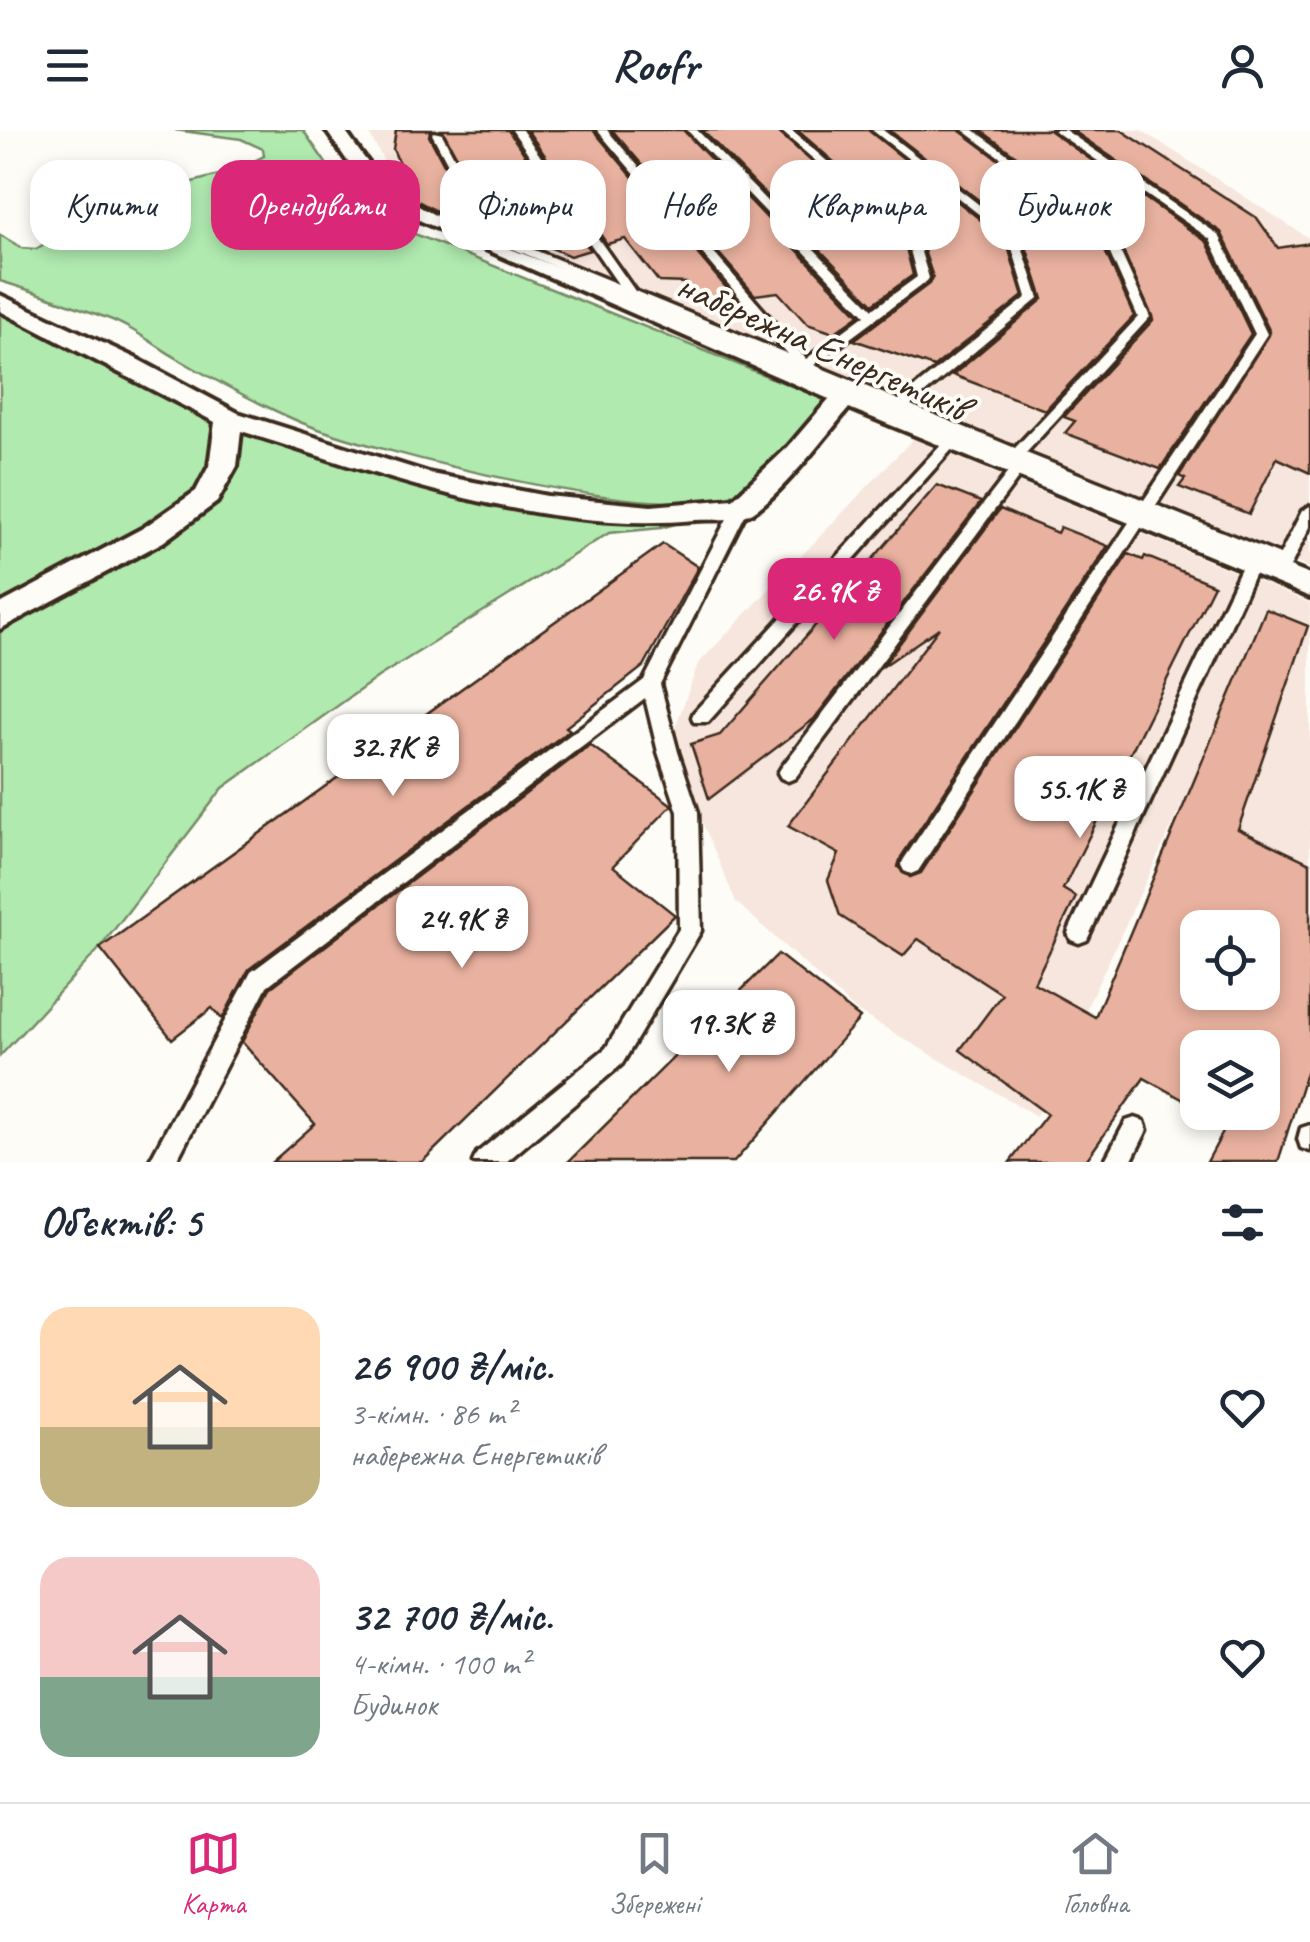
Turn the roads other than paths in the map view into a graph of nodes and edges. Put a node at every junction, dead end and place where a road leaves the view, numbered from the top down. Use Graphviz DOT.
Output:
graph roads {
  1 [pos="335,130"];
  2 [pos="517,130"];
  3 [pos="602,130"];
  4 [pos="692,130"];
  5 [pos="784,130"];
  6 [pos="877,130"];
  7 [pos="968,130"];
  8 [pos="1058,130"];
  9 [pos="437,134"];
  10 [pos="630,293"];
  11 [pos="0,302"];
  12 [pos="872,314"];
  13 [pos="805,366"];
  14 [pos="844,398"];
  15 [pos="901,406"];
  16 [pos="228,419"];
  17 [pos="950,443"];
  18 [pos="1017,462"];
  19 [pos="741,507"];
  20 [pos="1310,511"];
  21 [pos="1141,513"];
  22 [pos="1250,564"];
  23 [pos="1310,587"];
  24 [pos="0,618"];
  25 [pos="651,684"];
  26 [pos="700,717"];
  27 [pos="788,773"];
  28 [pos="911,865"];
  29 [pos="1080,933"];
  30 [pos="1135,1130"];
  31 [pos="162,1162"];
  32 [pos="486,1162"];
  33 [pos="1117,1162"];
  1 -- 14 [label="street, набережна Енергетиків"];
  2 -- 10 [label="lane"];
  3 -- 13 [label="lane"];
  4 -- 12 [label="lane"];
  5 -- 12 [label="lane"];
  6 -- 15 [label="lane"];
  7 -- 18 [label="lane"];
  8 -- 21 [label="lane"];
  9 -- 10 [label="lane"];
  10 -- 13 [label="lane"];
  11 -- 16 [label="street"];
  12 -- 13 [label="lane"];
  13 -- 15 [label="lane"];
  14 -- 17 [label="street, набережна Енергетиків"];
  14 -- 19 [label="street"];
  15 -- 18 [label="lane"];
  16 -- 19 [label="street"];
  16 -- 24 [label="street"];
  17 -- 18 [label="street, набережна Енергетиків"];
  17 -- 26 [label="lane"];
  18 -- 21 [label="street, набережна Енергетиків"];
  18 -- 27 [label="lane"];
  19 -- 25 [label="lane"];
  20 -- 21 [label="lane"];
  21 -- 22 [label="street, набережна Енергетиків"];
  21 -- 28 [label="lane"];
  22 -- 23 [label="street, набережна Енергетиків"];
  22 -- 29 [label="lane"];
  25 -- 31 [label="lane"];
  25 -- 32 [label="lane"];
  30 -- 33 [label="lane"];
}
